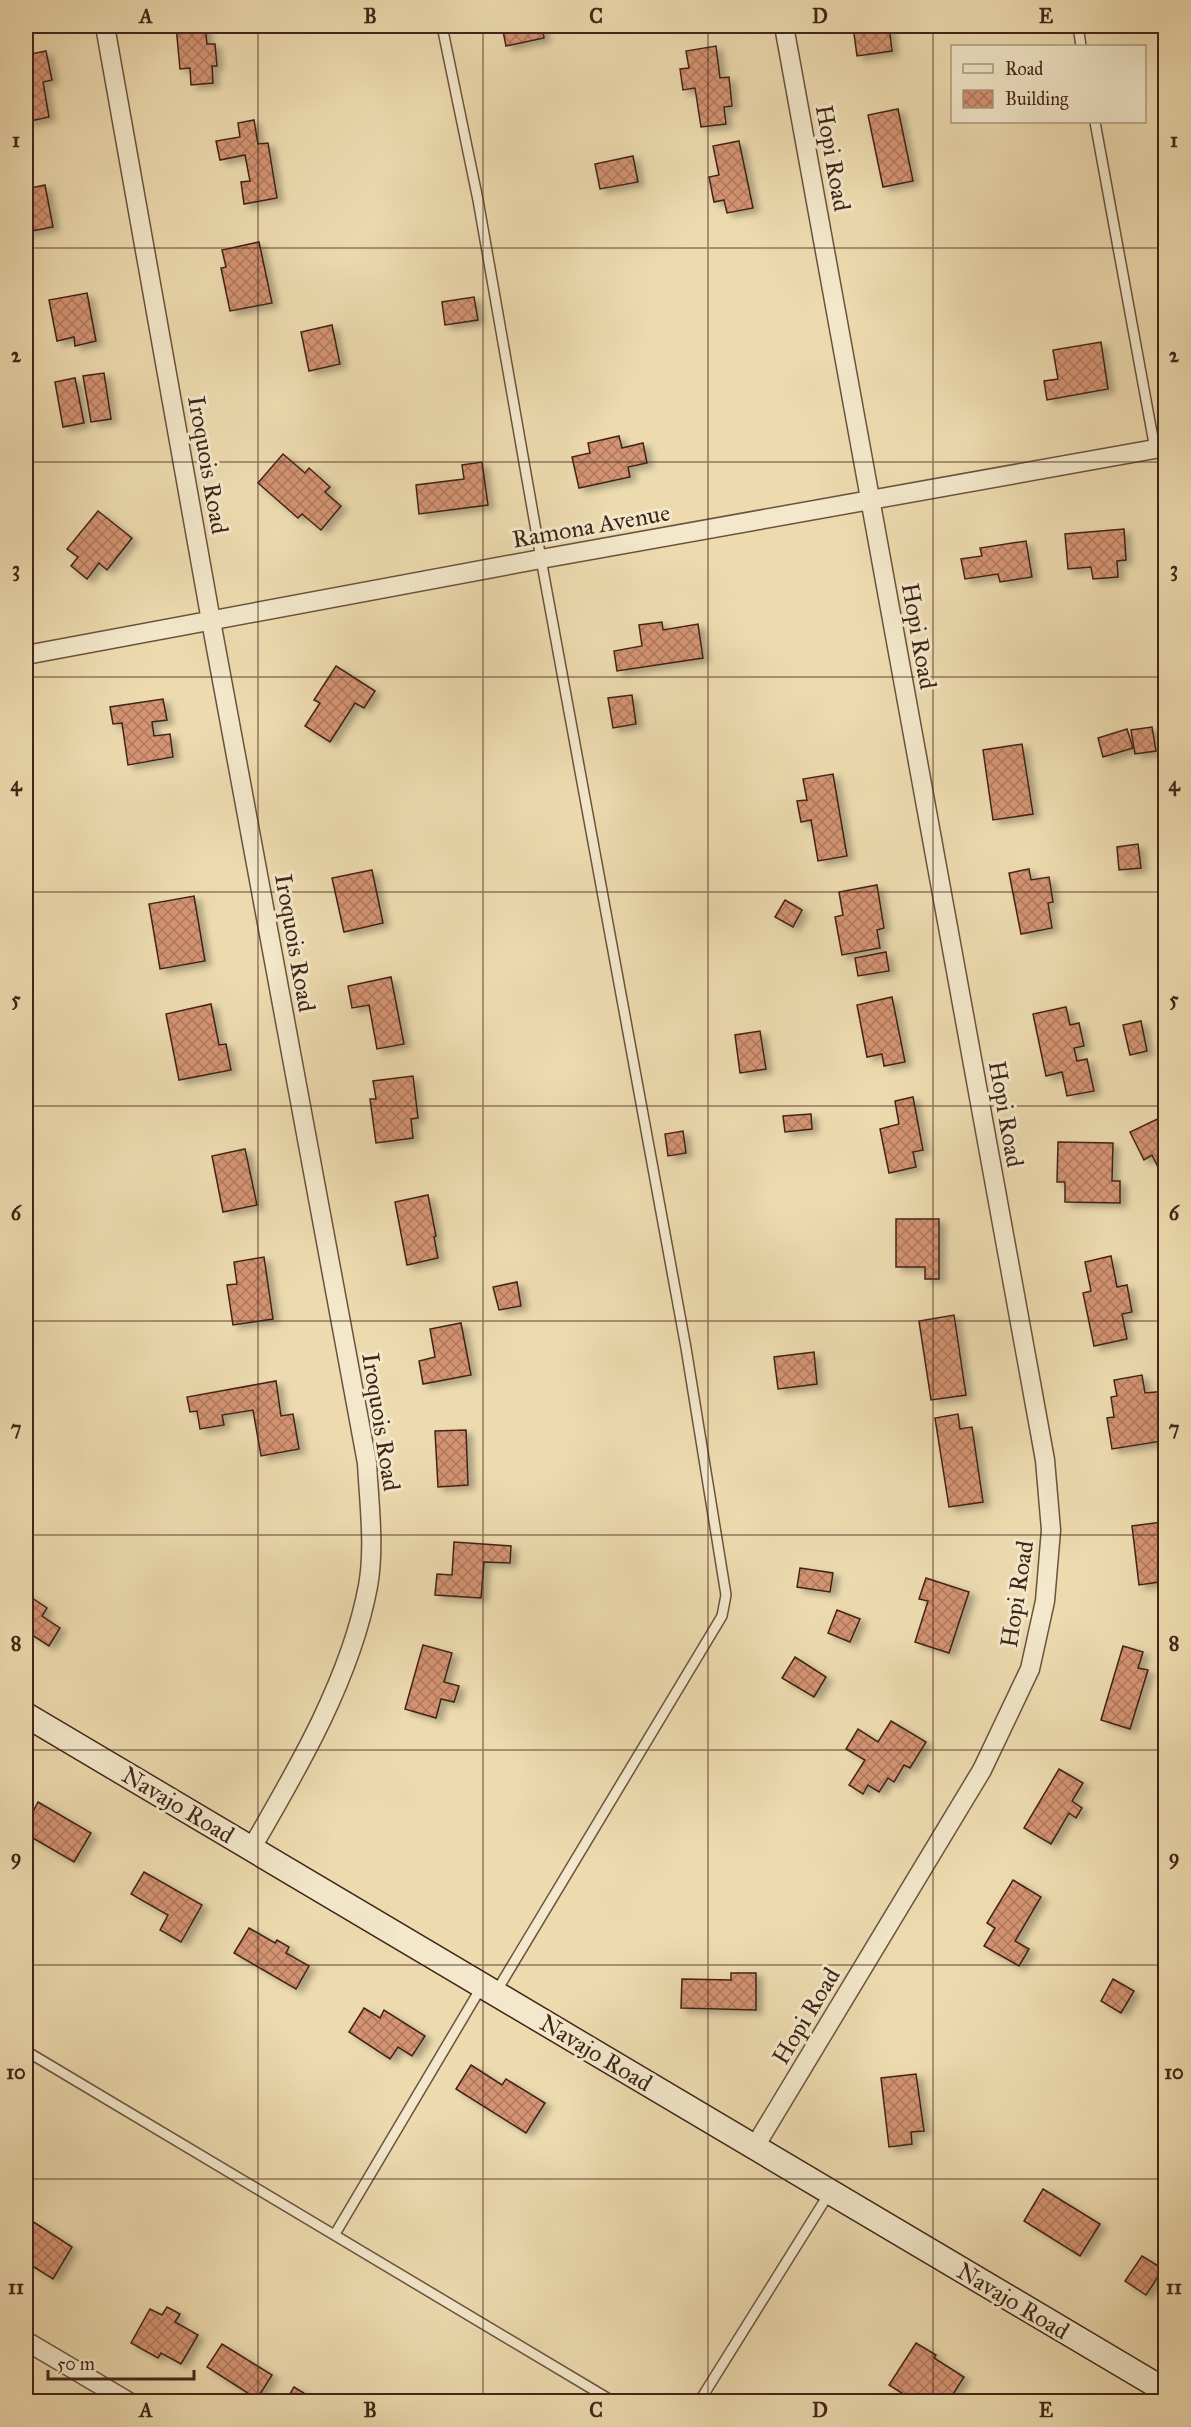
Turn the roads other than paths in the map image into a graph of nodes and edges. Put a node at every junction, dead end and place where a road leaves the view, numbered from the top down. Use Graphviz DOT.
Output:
graph roads {
  1 [pos="105,26"];
  2 [pos="442,26"];
  3 [pos="784,26"];
  4 [pos="1078,26"];
  5 [pos="1081,45"];
  6 [pos="1095,123"];
  7 [pos="1160,448"];
  8 [pos="870,500"];
  9 [pos="541,559"];
  10 [pos="211,621"];
  11 [pos="26,655"];
  12 [pos="26,1715"];
  13 [pos="251,1849"];
  14 [pos="488,1990"];
  15 [pos="26,2051"];
  16 [pos="754,2148"];
  17 [pos="830,2192"];
  18 [pos="335,2234"];
  19 [pos="27,2346"];
  20 [pos="1166,2391"];
  21 [pos="129,2402"];
  22 [pos="614,2402"];
  23 [pos="699,2402"];
  1 -- 10 [label="street, Iroquois Road"];
  2 -- 9 [label="lane"];
  3 -- 8 [label="street, Hopi Road"];
  4 -- 5 [label="lane"];
  6 -- 7 [label="lane"];
  7 -- 8 [label="street, Ramona Avenue"];
  8 -- 9 [label="street, Ramona Avenue"];
  8 -- 16 [label="street, Hopi Road"];
  9 -- 10 [label="street, Ramona Avenue"];
  9 -- 14 [label="lane"];
  10 -- 11 [label="street, Ramona Avenue"];
  10 -- 13 [label="street, Iroquois Road"];
  12 -- 13 [label="main road, Navajo Road"];
  13 -- 14 [label="main road, Navajo Road"];
  14 -- 16 [label="main road, Navajo Road"];
  14 -- 18 [label="lane"];
  15 -- 18 [label="lane"];
  16 -- 17 [label="main road, Navajo Road"];
  17 -- 20 [label="main road, Navajo Road"];
  17 -- 23 [label="lane"];
  18 -- 22 [label="lane"];
  19 -- 21 [label="street"];
}
